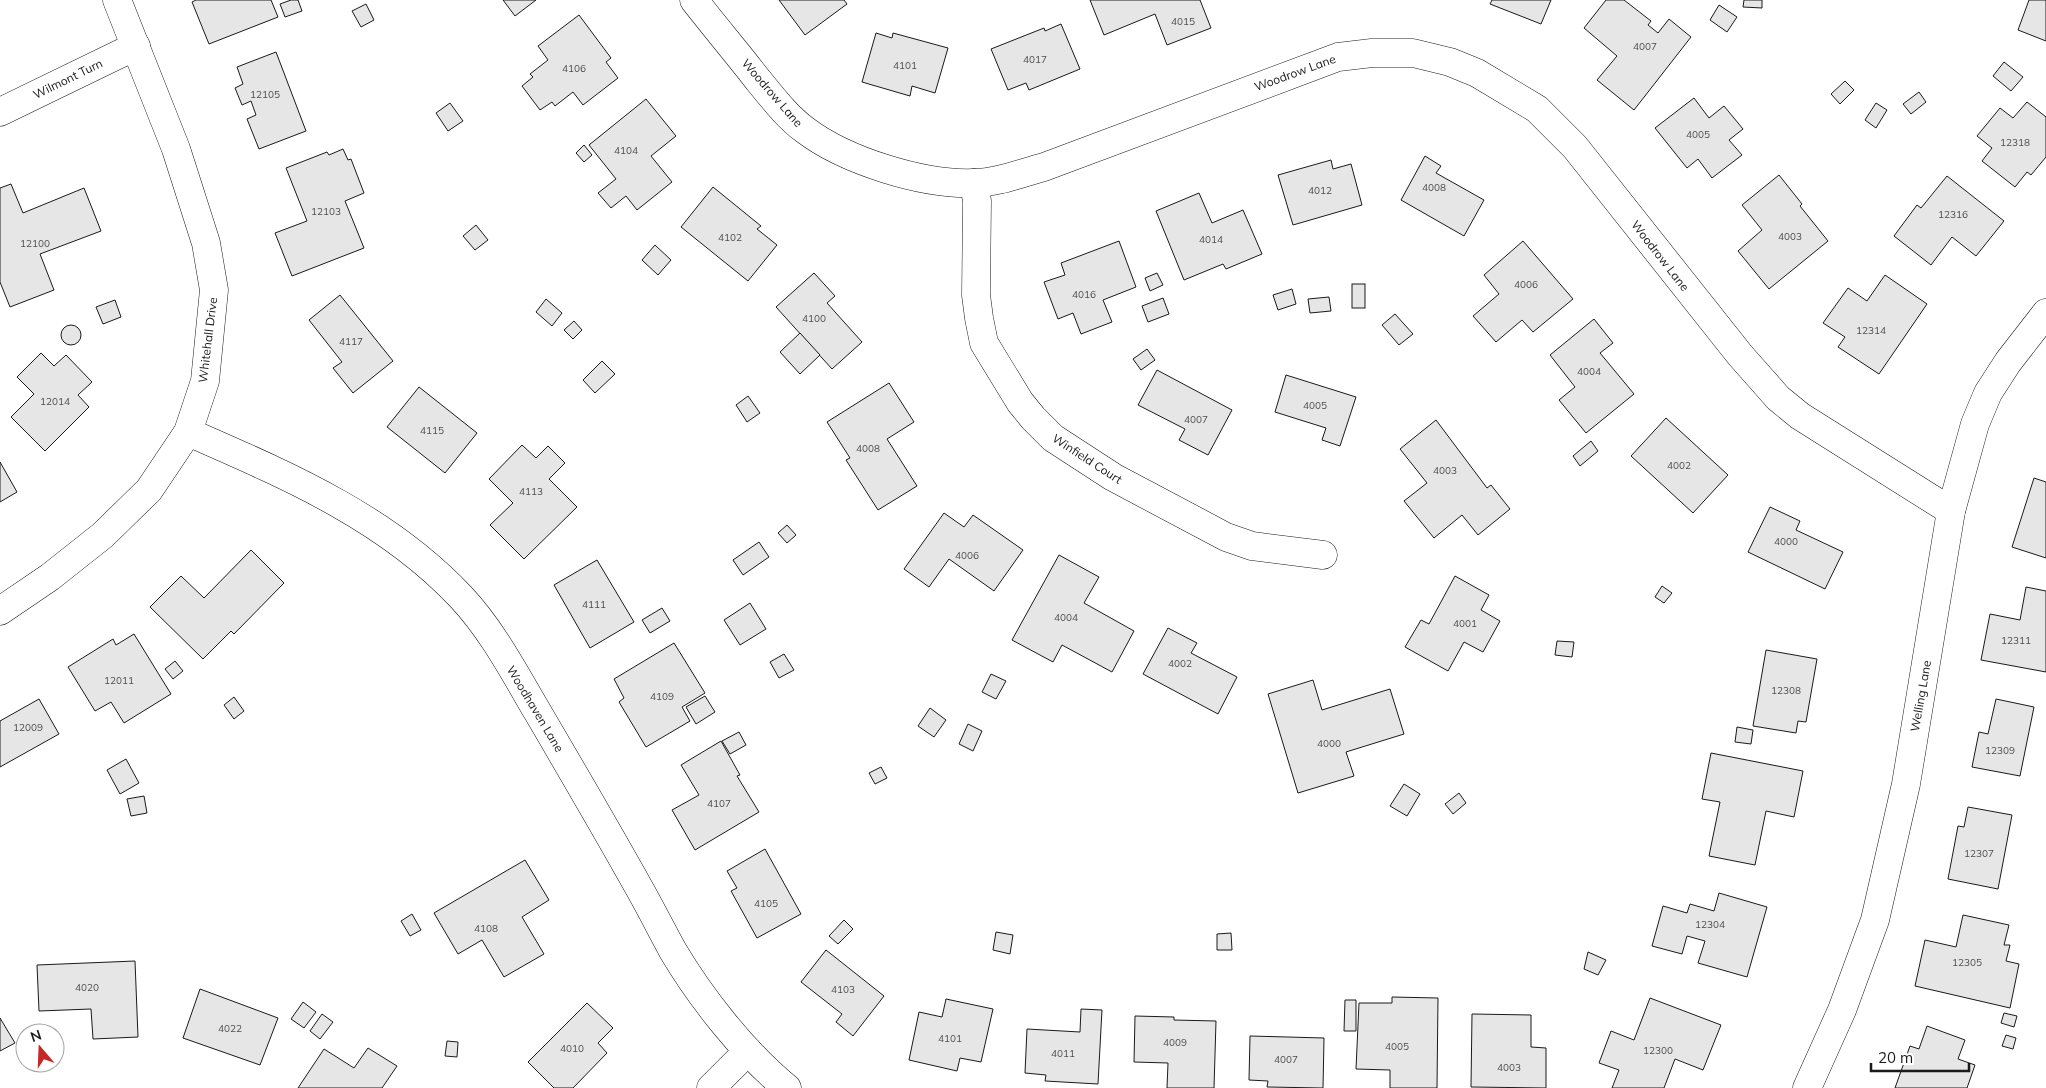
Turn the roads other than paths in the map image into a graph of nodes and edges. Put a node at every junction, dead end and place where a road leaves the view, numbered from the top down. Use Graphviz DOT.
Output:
graph roads {
  1 [pos="117,0"];
  2 [pos="694,0"];
  3 [pos="136,46"];
  4 [pos="0,112"];
  5 [pos="974,184"];
  6 [pos="2046,313"];
  7 [pos="188,432"];
  8 [pos="1951,511"];
  9 [pos="1322,555"];
  10 [pos="0,611"];
  11 [pos="748,1052"];
  12 [pos="711,1088"];
  13 [pos="786,1088"];
  14 [pos="1806,1088"];
  1 -- 3 [label="street, Whitehall Drive"];
  2 -- 5 [label="street, Woodrow Lane"];
  3 -- 4 [label="street, Wilmont Turn"];
  3 -- 7 [label="street, Whitehall Drive"];
  5 -- 8 [label="street, Woodrow Lane"];
  5 -- 9 [label="street, Winfield Court"];
  6 -- 8 [label="street, Welling Lane"];
  7 -- 10 [label="street, Whitehall Drive"];
  7 -- 11 [label="street, Woodhaven Lane"];
  8 -- 14 [label="street, Welling Lane"];
  11 -- 12 [label="street"];
  11 -- 13 [label="street, Woodhaven Lane"];
}
